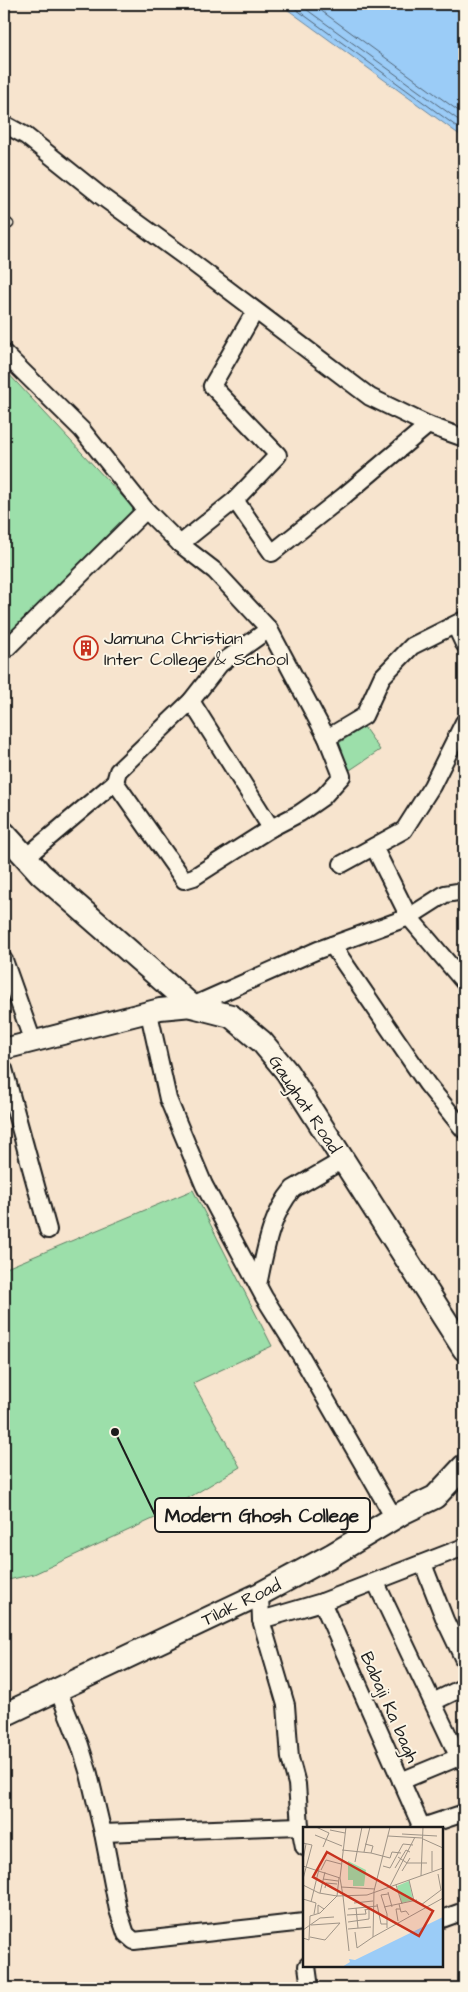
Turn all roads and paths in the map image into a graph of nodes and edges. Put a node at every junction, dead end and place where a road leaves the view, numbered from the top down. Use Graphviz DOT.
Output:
graph roads {
  1 [pos="4,124"];
  2 [pos="251,318"];
  3 [pos="4,355"];
  4 [pos="428,425"];
  5 [pos="464,438"];
  6 [pos="235,500"];
  7 [pos="146,510"];
  8 [pos="180,544"];
  9 [pos="460,622"];
  10 [pos="268,629"];
  11 [pos="464,644"];
  12 [pos="4,651"];
  13 [pos="191,701"];
  14 [pos="464,722"];
  15 [pos="328,738"];
  16 [pos="115,782"];
  17 [pos="271,828"];
  18 [pos="4,834"];
  19 [pos="374,846"];
  20 [pos="26,858"];
  21 [pos="342,864"];
  22 [pos="464,891"];
  23 [pos="409,917"];
  24 [pos="332,946"];
  25 [pos="4,960"];
  26 [pos="464,982"];
  27 [pos="192,1006"];
  28 [pos="149,1013"];
  29 [pos="33,1042"];
  30 [pos="4,1050"];
  31 [pos="4,1069"];
  32 [pos="464,1130"];
  33 [pos="343,1160"];
  34 [pos="48,1230"];
  35 [pos="258,1285"];
  36 [pos="464,1349"];
  37 [pos="464,1466"];
  38 [pos="394,1518"];
  39 [pos="464,1547"];
  40 [pos="423,1564"];
  41 [pos="376,1583"];
  42 [pos="260,1594"];
  43 [pos="322,1602"];
  44 [pos="261,1620"];
  45 [pos="464,1660"];
  46 [pos="464,1687"];
  47 [pos="58,1690"];
  48 [pos="433,1702"];
  49 [pos="4,1715"];
  50 [pos="461,1757"];
  51 [pos="401,1781"];
  52 [pos="464,1813"];
  53 [pos="300,1826"];
  54 [pos="420,1827"];
  55 [pos="423,1827"];
  56 [pos="103,1833"];
  57 [pos="303,1842"];
  58 [pos="464,1911"];
  59 [pos="443,1919"];
  60 [pos="303,1922"];
  61 [pos="307,1967"];
  62 [pos="310,1988"];
  1 -- 4 [label="street"];
  2 -- 6 [label="street"];
  3 -- 7 [label="street"];
  4 -- 5 [label="street"];
  4 -- 6 [label="street"];
  6 -- 8 [label="street"];
  7 -- 8 [label="street"];
  7 -- 12 [label="street"];
  8 -- 10 [label="street"];
  9 -- 11 [label="street"];
  9 -- 15 [label="street"];
  10 -- 13 [label="street"];
  10 -- 15 [label="street"];
  13 -- 16 [label="street"];
  13 -- 17 [label="street"];
  14 -- 19 [label="street"];
  15 -- 17 [label="street"];
  16 -- 17 [label="street"];
  16 -- 20 [label="street"];
  18 -- 20 [label="main road, Gaughat Road"];
  19 -- 21 [label="street"];
  19 -- 23 [label="street"];
  20 -- 27 [label="main road, Gaughat Road"];
  22 -- 23 [label="street"];
  23 -- 24 [label="street"];
  23 -- 26 [label="street"];
  24 -- 27 [label="street"];
  24 -- 32 [label="street"];
  25 -- 29 [label="street"];
  27 -- 28 [label="street"];
  27 -- 33 [label="main road, Gaughat Road"];
  28 -- 29 [label="street"];
  28 -- 35 [label="street"];
  29 -- 30 [label="street"];
  31 -- 34 [label="street"];
  33 -- 35 [label="street"];
  33 -- 36 [label="main road, Gaughat Road"];
  35 -- 38 [label="street"];
  37 -- 38 [label="main road, Tilak Road"];
  38 -- 42 [label="main road, Tilak Road"];
  39 -- 40 [label="street"];
  40 -- 41 [label="street"];
  40 -- 45 [label="street"];
  41 -- 43 [label="street"];
  41 -- 48 [label="street"];
  42 -- 44 [label="street"];
  42 -- 47 [label="main road, Tilak Road"];
  43 -- 44 [label="street"];
  43 -- 51 [label="street, Babaji Ka bagh"];
  44 -- 53 [label="street"];
  46 -- 48 [label="street"];
  47 -- 49 [label="main road, Tilak Road"];
  47 -- 56 [label="street"];
  48 -- 50 [label="street"];
  50 -- 51 [label="street"];
  51 -- 54 [label="street, Babaji Ka bagh"];
  52 -- 55 [label="street"];
  53 -- 56 [label="street"];
  53 -- 57 [label="street"];
  56 -- 60 [label="street"];
  58 -- 59 [label="street"];
  61 -- 62 [label="street"];
}
